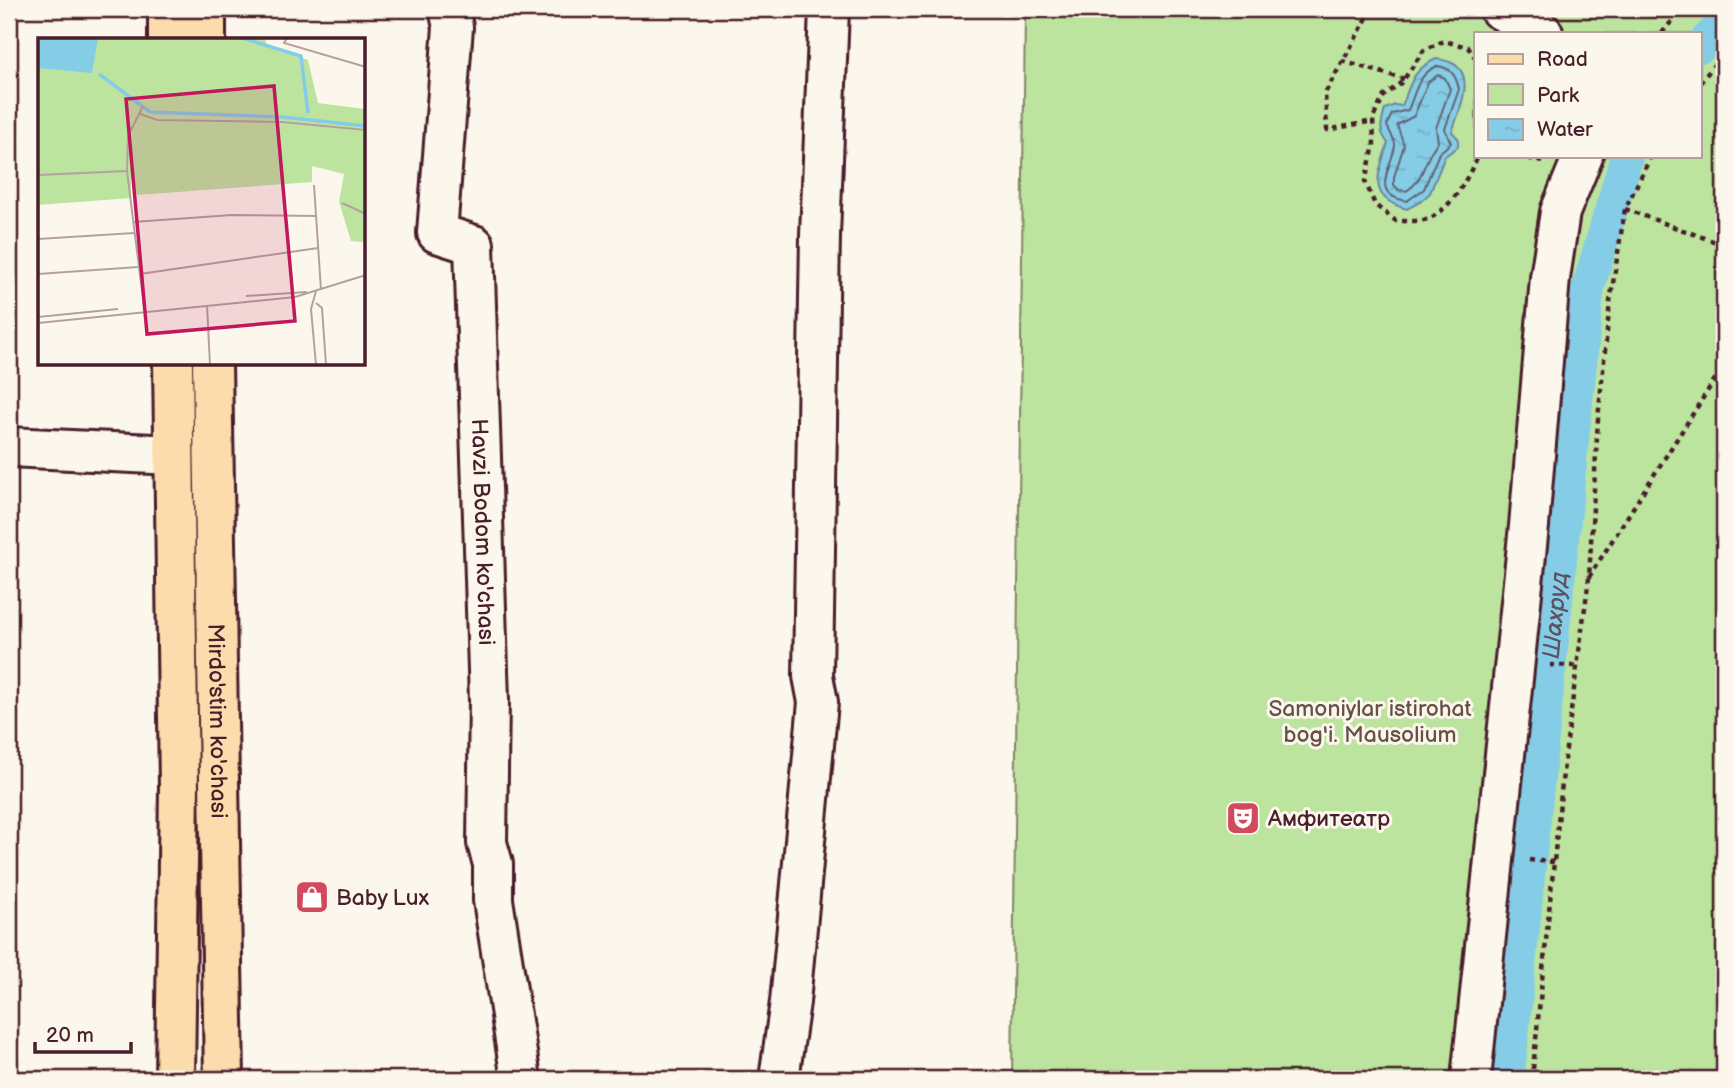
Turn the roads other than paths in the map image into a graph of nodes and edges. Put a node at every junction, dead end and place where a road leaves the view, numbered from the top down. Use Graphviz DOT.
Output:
graph roads {
  1 [pos="168,9"];
  2 [pos="206,9"];
  3 [pos="450,9"];
  4 [pos="829,9"];
  5 [pos="1499,9"];
  6 [pos="1541,32"];
  7 [pos="168,38"];
  8 [pos="206,38"];
  9 [pos="1582,158"];
  10 [pos="173,366"];
  11 [pos="212,366"];
  12 [pos="9,447"];
  13 [pos="174,454"];
  14 [pos="175,1079"];
  15 [pos="223,1079"];
  16 [pos="521,1079"];
  17 [pos="779,1079"];
  18 [pos="1471,1079"];
  1 -- 7 [label="main road"];
  2 -- 8 [label="main road"];
  3 -- 16 [label="street, Havzi Bodom ko'chasi"];
  4 -- 17 [label="street"];
  5 -- 6 [label="street"];
  9 -- 18 [label="street"];
  10 -- 13 [label="main road, Mirdo'stim ko'chasi"];
  11 -- 15 [label="main road, Mirdo'stim ko'chasi"];
  12 -- 13 [label="street"];
  13 -- 14 [label="main road, Mirdo'stim ko'chasi"];
}
